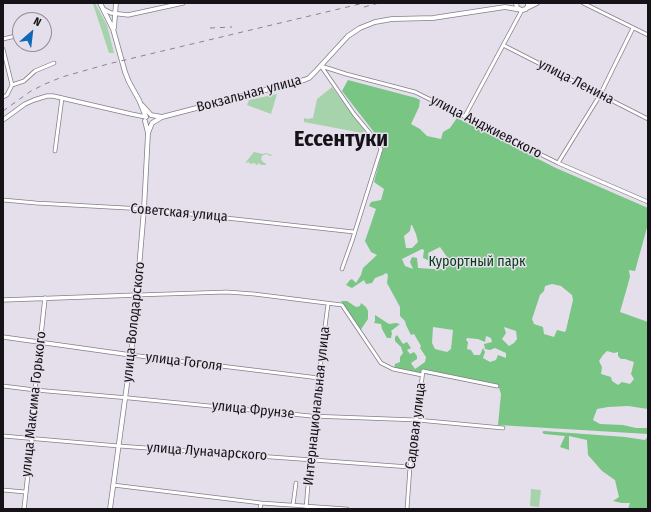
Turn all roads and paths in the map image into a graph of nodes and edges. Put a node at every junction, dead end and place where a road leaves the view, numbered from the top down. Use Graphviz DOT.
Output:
graph roads {
  1 [pos="100,3"];
  2 [pos="116,3"];
  3 [pos="183,3"];
  4 [pos="510,3"];
  5 [pos="516,3"];
  6 [pos="528,3"];
  7 [pos="537,3"];
  8 [pos="583,3"];
  9 [pos="505,7"];
  10 [pos="103,9"];
  11 [pos="524,9"];
  12 [pos="115,14"];
  13 [pos="633,28"];
  14 [pos="114,29"];
  15 [pos="648,35"];
  16 [pos="503,45"];
  17 [pos="3,49"];
  18 [pos="54,63"];
  19 [pos="320,66"];
  20 [pos="12,85"];
  21 [pos="600,95"];
  22 [pos="3,97"];
  23 [pos="62,98"];
  24 [pos="138,100"];
  25 [pos="150,115"];
  26 [pos="465,116"];
  27 [pos="162,117"];
  28 [pos="145,119"];
  29 [pos="648,119"];
  30 [pos="3,120"];
  31 [pos="152,123"];
  32 [pos="148,133"];
  33 [pos="54,151"];
  34 [pos="558,163"];
  35 [pos="3,200"];
  36 [pos="648,202"];
  37 [pos="144,209"];
  38 [pos="354,232"];
  39 [pos="342,269"];
  40 [pos="137,295"];
  41 [pos="45,298"];
  42 [pos="3,300"];
  43 [pos="328,304"];
  44 [pos="3,337"];
  45 [pos="40,342"];
  46 [pos="132,355"];
  47 [pos="422,375"];
  48 [pos="319,378"];
  49 [pos="3,386"];
  50 [pos="497,386"];
  51 [pos="35,390"];
  52 [pos="126,397"];
  53 [pos="315,416"];
  54 [pos="417,420"];
  55 [pos="504,428"];
  56 [pos="3,436"];
  57 [pos="32,438"];
  58 [pos="119,446"];
  59 [pos="310,460"];
  60 [pos="410,467"];
  61 [pos="296,483"];
  62 [pos="113,486"];
  63 [pos="3,490"];
  64 [pos="25,492"];
  65 [pos="261,503"];
  66 [pos="293,505"];
  67 [pos="306,508"];
  68 [pos="24,509"];
  69 [pos="110,509"];
  70 [pos="260,509"];
  71 [pos="347,509"];
  72 [pos="407,509"];
  1 -- 10 [label="main road"];
  2 -- 12 [label="main road"];
  3 -- 12 [label="street"];
  4 -- 9 [label="main road"];
  5 -- 11 [label="main road"];
  6 -- 11 [label="main road"];
  7 -- 11 [label="main road"];
  8 -- 13 [label="street"];
  9 -- 11 [label="main road"];
  9 -- 19 [label="main road, Вокзальная улица"];
  10 -- 12 [label="street"];
  10 -- 14 [label="main road"];
  11 -- 16 [label="street"];
  12 -- 14 [label="main road"];
  13 -- 15 [label="street"];
  13 -- 21 [label="street"];
  14 -- 24 [label="main road"];
  16 -- 21 [label="street, улица Ленина"];
  16 -- 26 [label="street"];
  17 -- 20 [label="street"];
  18 -- 20 [label="street"];
  19 -- 26 [label="street, улица Анджиевского"];
  19 -- 27 [label="main road, Вокзальная улица"];
  19 -- 38 [label="street"];
  20 -- 22 [label="street"];
  21 -- 29 [label="street, улица Ленина"];
  21 -- 34 [label="street"];
  23 -- 28 [label="street"];
  23 -- 30 [label="street"];
  23 -- 33 [label="street"];
  24 -- 25 [label="main road"];
  24 -- 28 [label="main road"];
  25 -- 27 [label="main road"];
  25 -- 28 [label="main road"];
  25 -- 31 [label="main road"];
  26 -- 34 [label="street, улица Анджиевского"];
  27 -- 31 [label="main road"];
  28 -- 31 [label="main road"];
  28 -- 32 [label="main road"];
  31 -- 32 [label="main road"];
  32 -- 37 [label="main road, улица Володарского"];
  34 -- 36 [label="street, улица Анджиевского"];
  35 -- 37 [label="street, Советская улица"];
  37 -- 38 [label="street, Советская улица"];
  37 -- 40 [label="main road, улица Володарского"];
  38 -- 39 [label="street"];
  40 -- 41 [label="street"];
  40 -- 43 [label="street"];
  40 -- 46 [label="main road, улица Володарского"];
  41 -- 42 [label="street"];
  41 -- 45 [label="street, улица Максима Горького"];
  43 -- 47 [label="street"];
  43 -- 48 [label="street, Интернациональная улица"];
  44 -- 45 [label="street, улица Гоголя"];
  45 -- 46 [label="street, улица Гоголя"];
  45 -- 51 [label="street, улица Максима Горького"];
  46 -- 48 [label="street, улица Гоголя"];
  46 -- 52 [label="main road, улица Володарского"];
  47 -- 50 [label="street, Садовая улица"];
  47 -- 54 [label="street, Садовая улица"];
  48 -- 53 [label="street, Интернациональная улица"];
  49 -- 51 [label="street, улица Фрунзе"];
  51 -- 52 [label="street, улица Фрунзе"];
  51 -- 57 [label="street, улица Максима Горького"];
  52 -- 53 [label="street, улица Фрунзе"];
  52 -- 58 [label="main road, улица Володарского"];
  53 -- 54 [label="street, улица Фрунзе"];
  53 -- 59 [label="street, Интернациональная улица"];
  54 -- 55 [label="street, улица Фрунзе"];
  54 -- 60 [label="street, Садовая улица"];
  56 -- 57 [label="street, улица Луначарского"];
  57 -- 58 [label="street, улица Луначарского"];
  57 -- 64 [label="street, улица Максима Горького"];
  58 -- 59 [label="street, улица Луначарского"];
  58 -- 62 [label="main road, улица Володарского"];
  59 -- 60 [label="street, улица Луначарского"];
  59 -- 67 [label="street, Интернациональная улица"];
  60 -- 72 [label="street, Садовая улица"];
  61 -- 66 [label="street"];
  62 -- 65 [label="street"];
  62 -- 69 [label="main road, улица Володарского"];
  63 -- 64 [label="street"];
  64 -- 68 [label="street, улица Максима Горького"];
  65 -- 66 [label="street"];
  65 -- 70 [label="street"];
  66 -- 67 [label="street"];
  67 -- 71 [label="street"];
}
